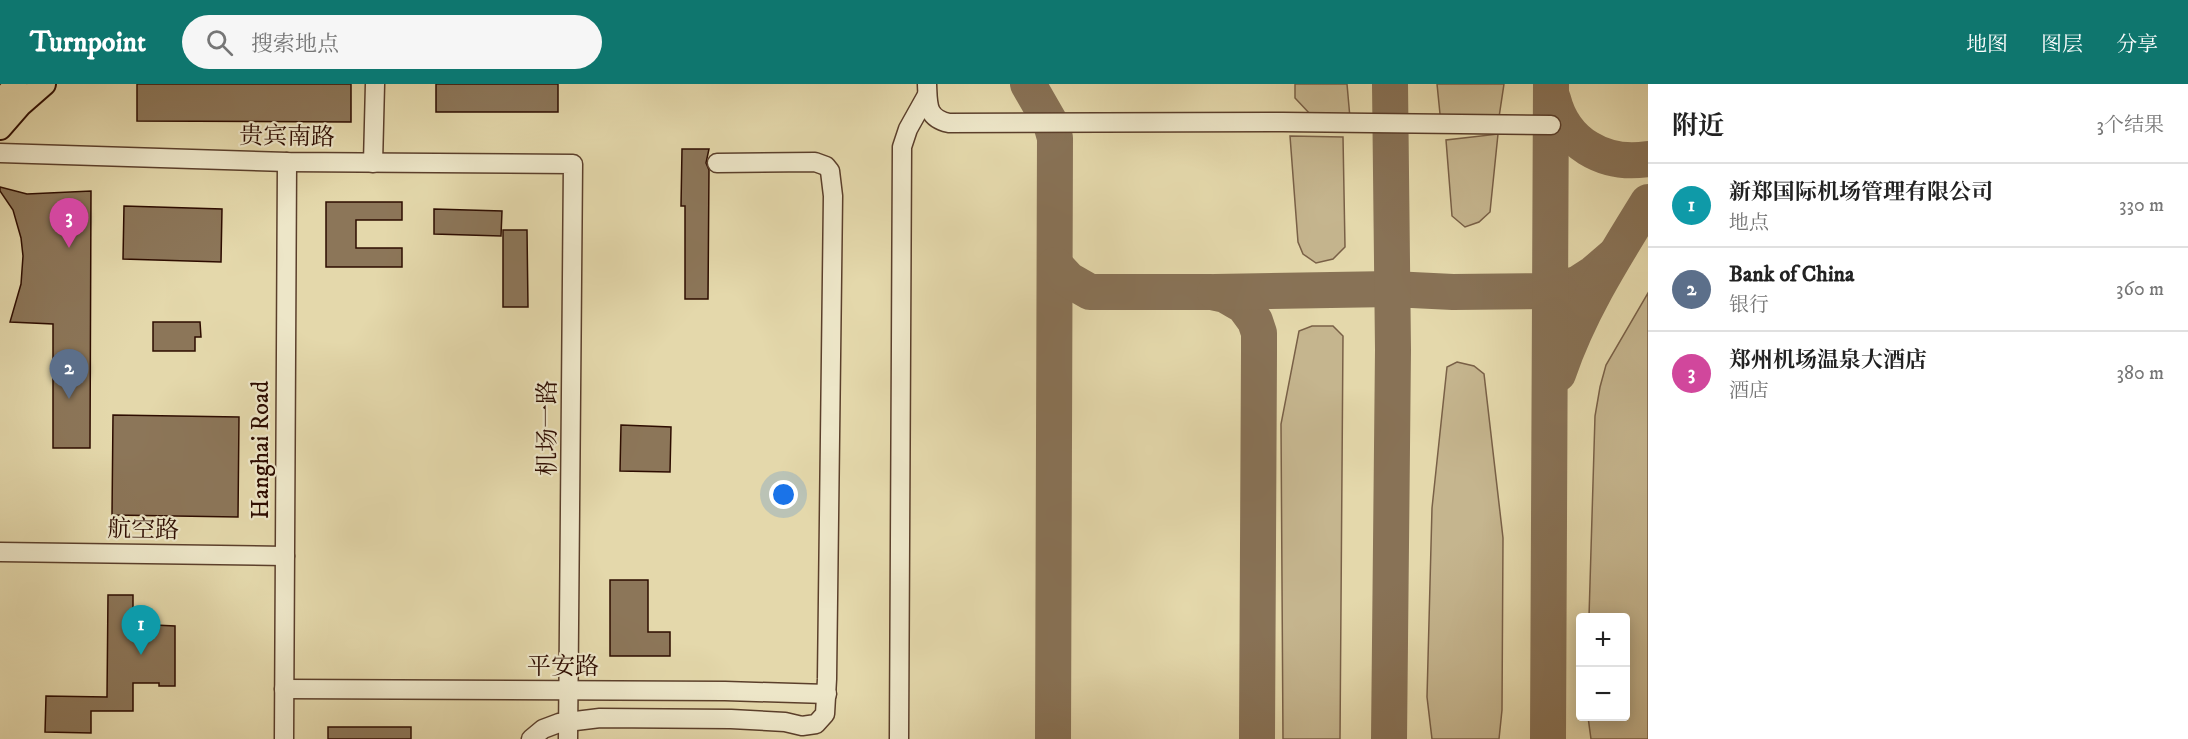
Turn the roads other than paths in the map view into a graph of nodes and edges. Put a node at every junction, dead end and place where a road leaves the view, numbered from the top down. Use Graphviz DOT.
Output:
graph roads {
  1 [pos="15,84"];
  2 [pos="44,84"];
  3 [pos="375,84"];
  4 [pos="927,90"];
  5 [pos="0,102"];
  6 [pos="1551,125"];
  7 [pos="0,128"];
  8 [pos="0,153"];
  9 [pos="287,162"];
  10 [pos="373,163"];
  11 [pos="717,163"];
  12 [pos="573,164"];
  13 [pos="0,552"];
  14 [pos="285,556"];
  15 [pos="827,686"];
  16 [pos="284,689"];
  17 [pos="570,692"];
  18 [pos="568,730"];
  19 [pos="284,739"];
  20 [pos="531,739"];
  21 [pos="899,739"];
  1 -- 5 [label="main road"];
  2 -- 7 [label="main road"];
  3 -- 10 [label="street"];
  4 -- 6 [label="street"];
  4 -- 21 [label="street"];
  8 -- 9 [label="street, 贵宾南路"];
  9 -- 10 [label="street, 贵宾南路"];
  9 -- 14 [label="street, Hanghai Road"];
  10 -- 12 [label="street, 贵宾南路"];
  11 -- 15 [label="street"];
  12 -- 17 [label="street, 机场一路"];
  13 -- 14 [label="street, 航空路"];
  14 -- 16 [label="street, Hanghai Road"];
  15 -- 17 [label="street, 平安路"];
  15 -- 18 [label="street"];
  16 -- 17 [label="street, 平安路"];
  16 -- 19 [label="street, Hanghai Road"];
  17 -- 18 [label="street, 机场一路"];
  18 -- 20 [label="street"];
}
